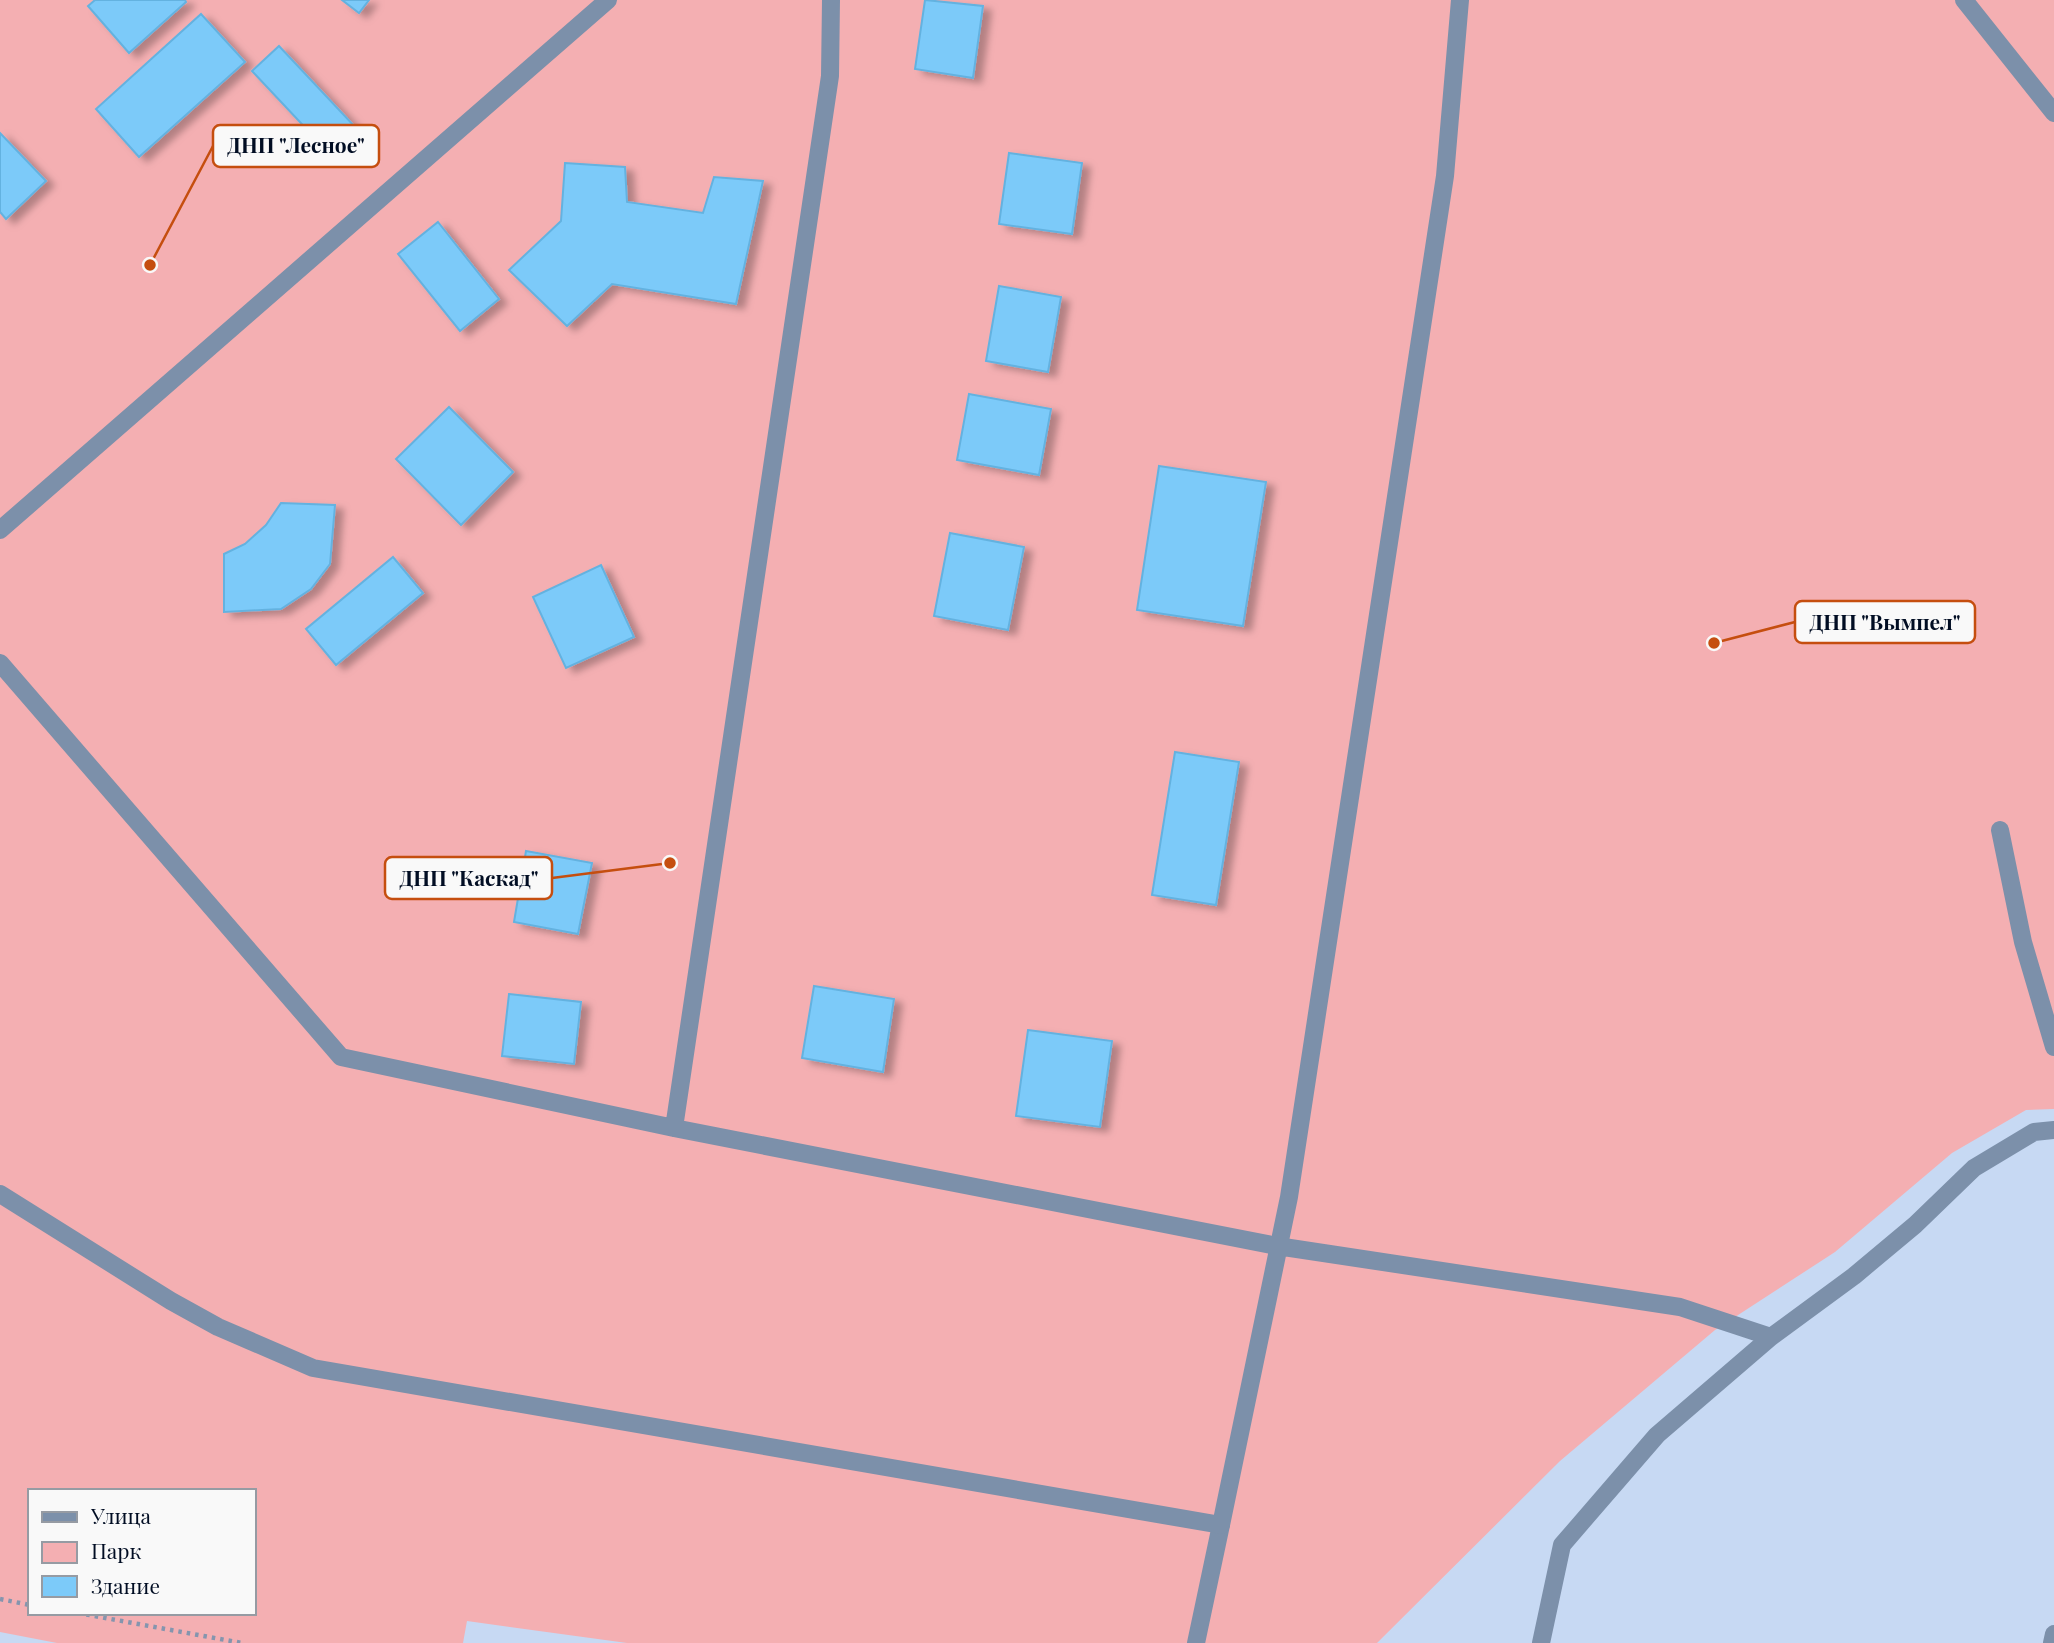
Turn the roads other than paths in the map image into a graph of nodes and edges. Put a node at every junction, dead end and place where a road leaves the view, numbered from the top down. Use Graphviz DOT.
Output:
graph roads {
  1 [pos="608,0"];
  2 [pos="831,0"];
  3 [pos="1460,0"];
  4 [pos="1964,0"];
  5 [pos="2054,113"];
  6 [pos="0,530"];
  7 [pos="0,663"];
  8 [pos="2000,830"];
  9 [pos="2054,1047"];
  10 [pos="674,1128"];
  11 [pos="2054,1130"];
  12 [pos="0,1194"];
  13 [pos="1278,1245"];
  14 [pos="1771,1337"];
  15 [pos="1221,1525"];
  16 [pos="2054,1634"];
  17 [pos="1196,1643"];
  18 [pos="1541,1643"];
  19 [pos="2052,1643"];
  1 -- 6 [label="street"];
  2 -- 10 [label="street"];
  3 -- 13 [label="street"];
  4 -- 5 [label="street"];
  7 -- 10 [label="street"];
  8 -- 9 [label="street"];
  10 -- 13 [label="street"];
  11 -- 14 [label="street"];
  12 -- 15 [label="street"];
  13 -- 14 [label="street"];
  13 -- 15 [label="street"];
  14 -- 18 [label="street"];
  15 -- 17 [label="street"];
  16 -- 19 [label="street"];
}
